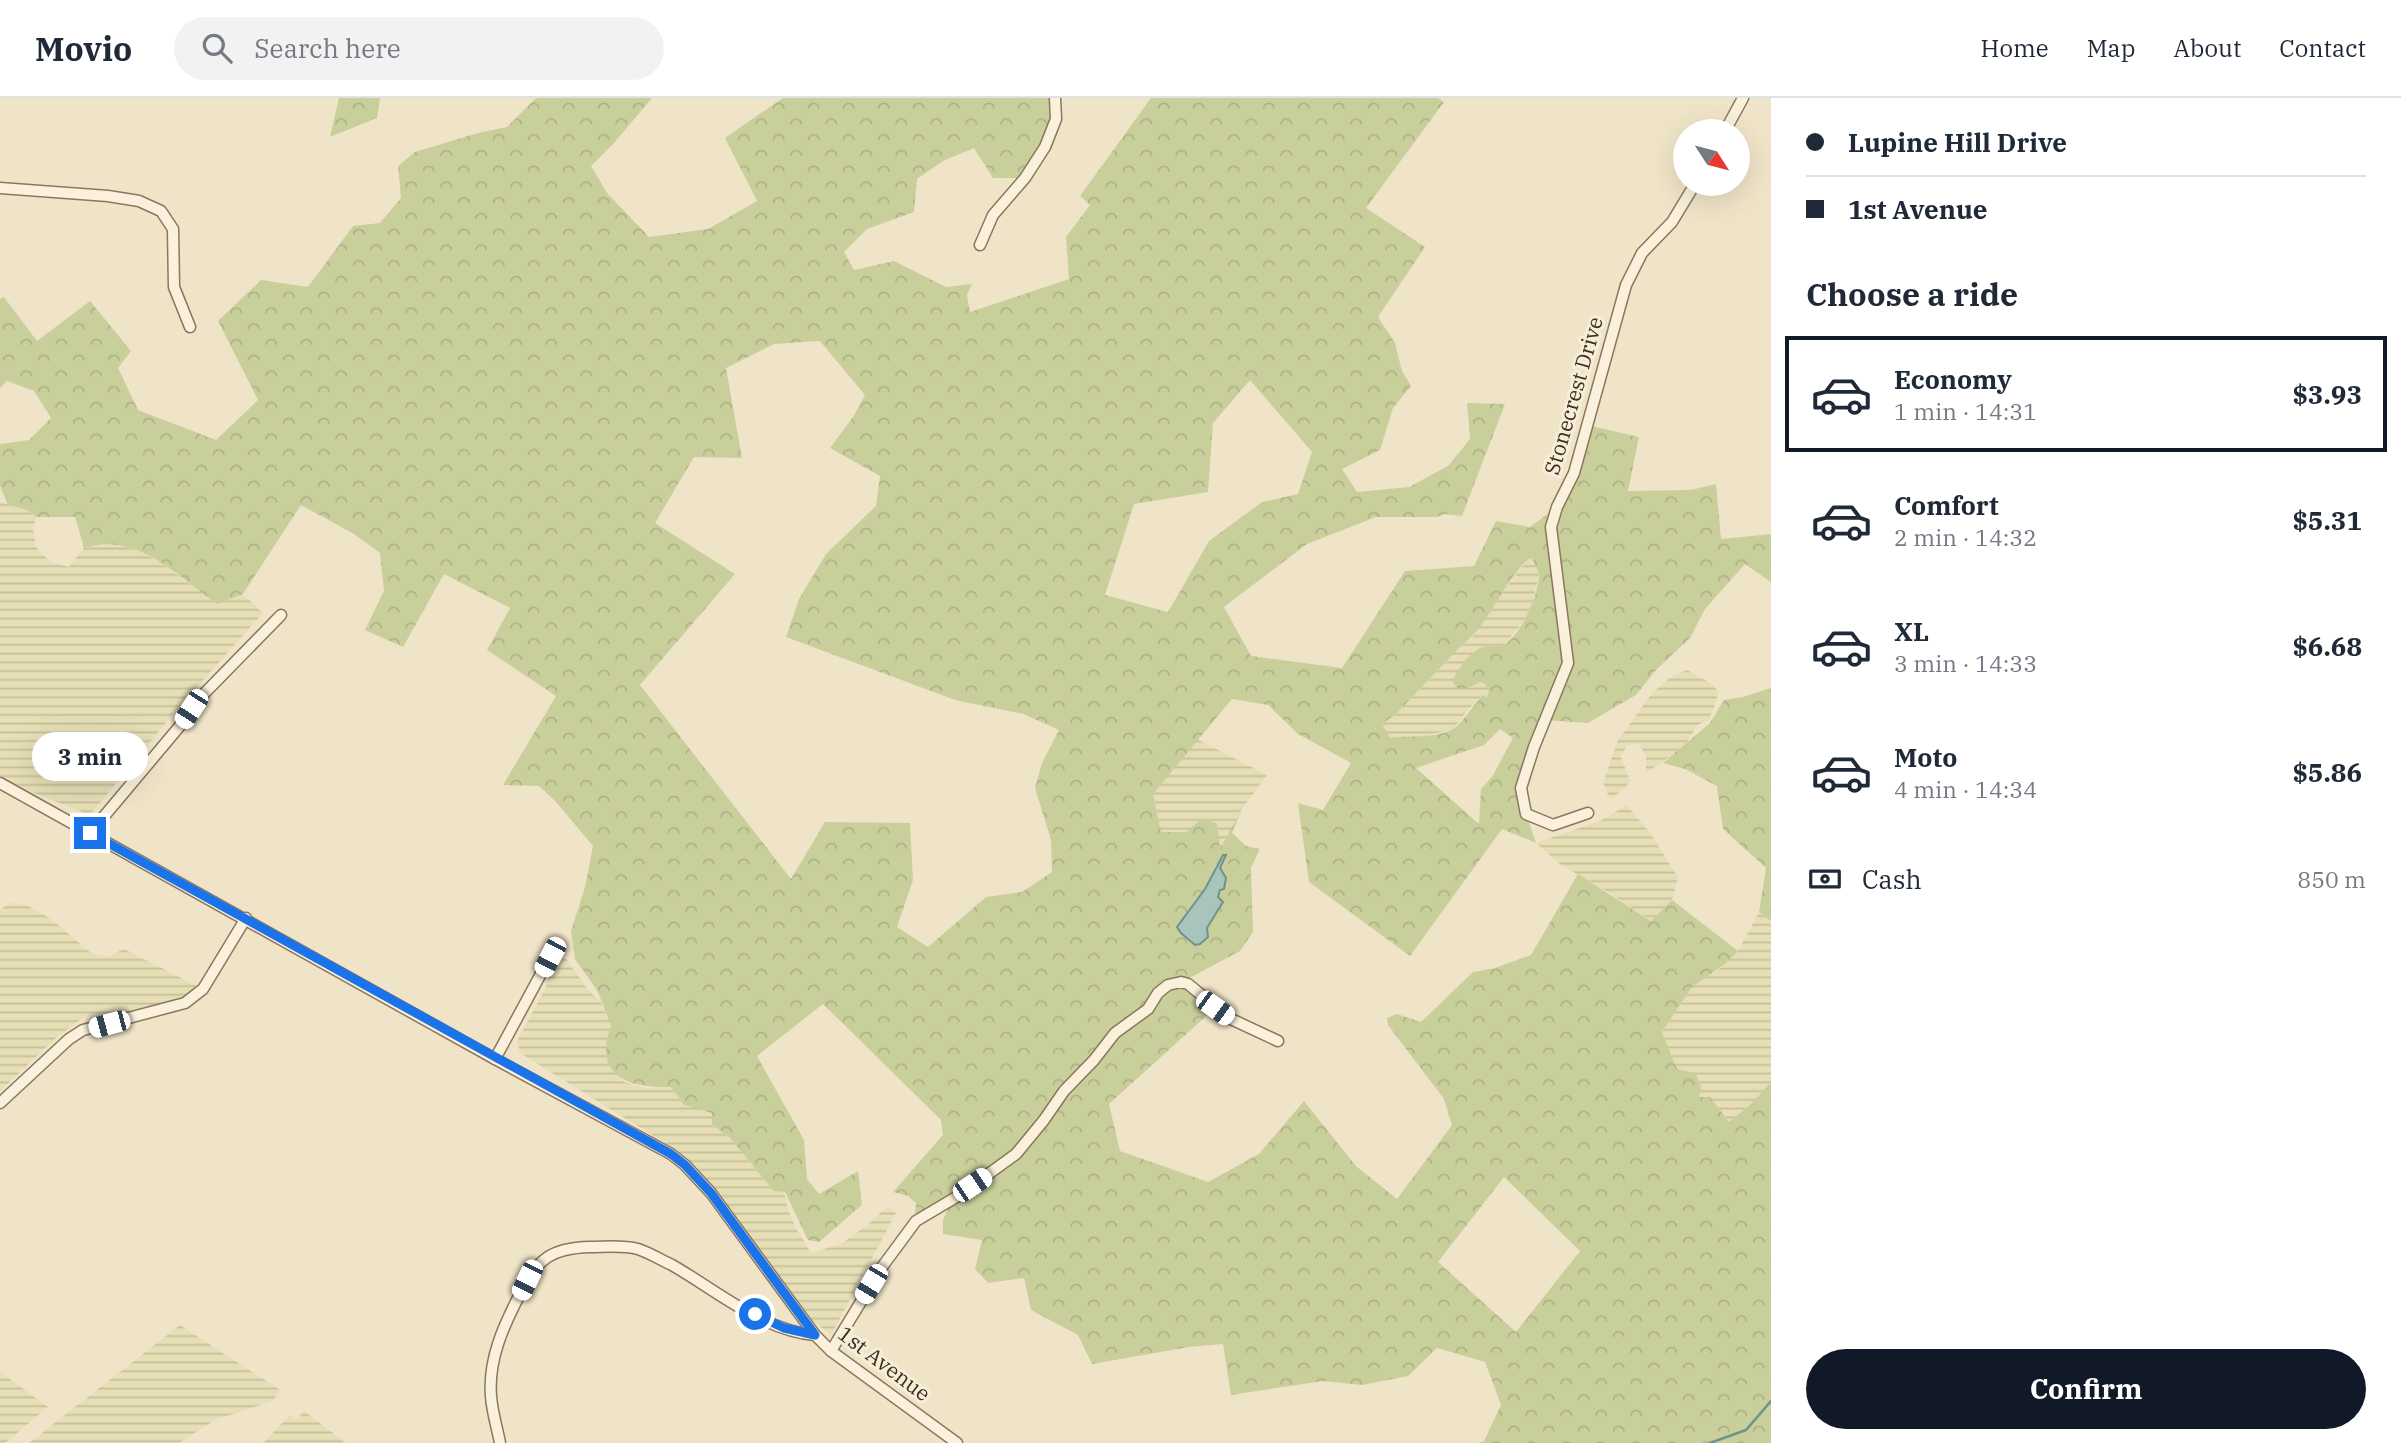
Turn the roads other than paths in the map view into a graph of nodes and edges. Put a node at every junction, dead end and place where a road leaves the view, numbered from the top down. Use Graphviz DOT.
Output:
graph roads {
  1 [pos="1055,98"];
  2 [pos="1743,98"];
  3 [pos="1732,119"];
  4 [pos="0,188"];
  5 [pos="1688,196"];
  6 [pos="980,245"];
  7 [pos="190,327"];
  8 [pos="281,615"];
  9 [pos="0,783"];
  10 [pos="1588,813"];
  11 [pos="90,833"];
  12 [pos="246,918"];
  13 [pos="550,957"];
  14 [pos="1278,1041"];
  15 [pos="495,1059"];
  16 [pos="0,1103"];
  17 [pos="815,1335"];
  18 [pos="831,1351"];
  19 [pos="500,1443"];
  20 [pos="957,1443"];
  1 -- 6 [label="street"];
  2 -- 3 [label="street"];
  4 -- 7 [label="street"];
  5 -- 10 [label="street, Stonecrest Drive"];
  8 -- 11 [label="street"];
  9 -- 11 [label="street, 1st Avenue"];
  11 -- 12 [label="street, 1st Avenue"];
  12 -- 15 [label="street, 1st Avenue"];
  12 -- 16 [label="street"];
  13 -- 15 [label="street"];
  14 -- 18 [label="street"];
  15 -- 17 [label="street, 1st Avenue"];
  17 -- 18 [label="street, 1st Avenue"];
  17 -- 19 [label="street"];
  18 -- 20 [label="street, 1st Avenue"];
}
